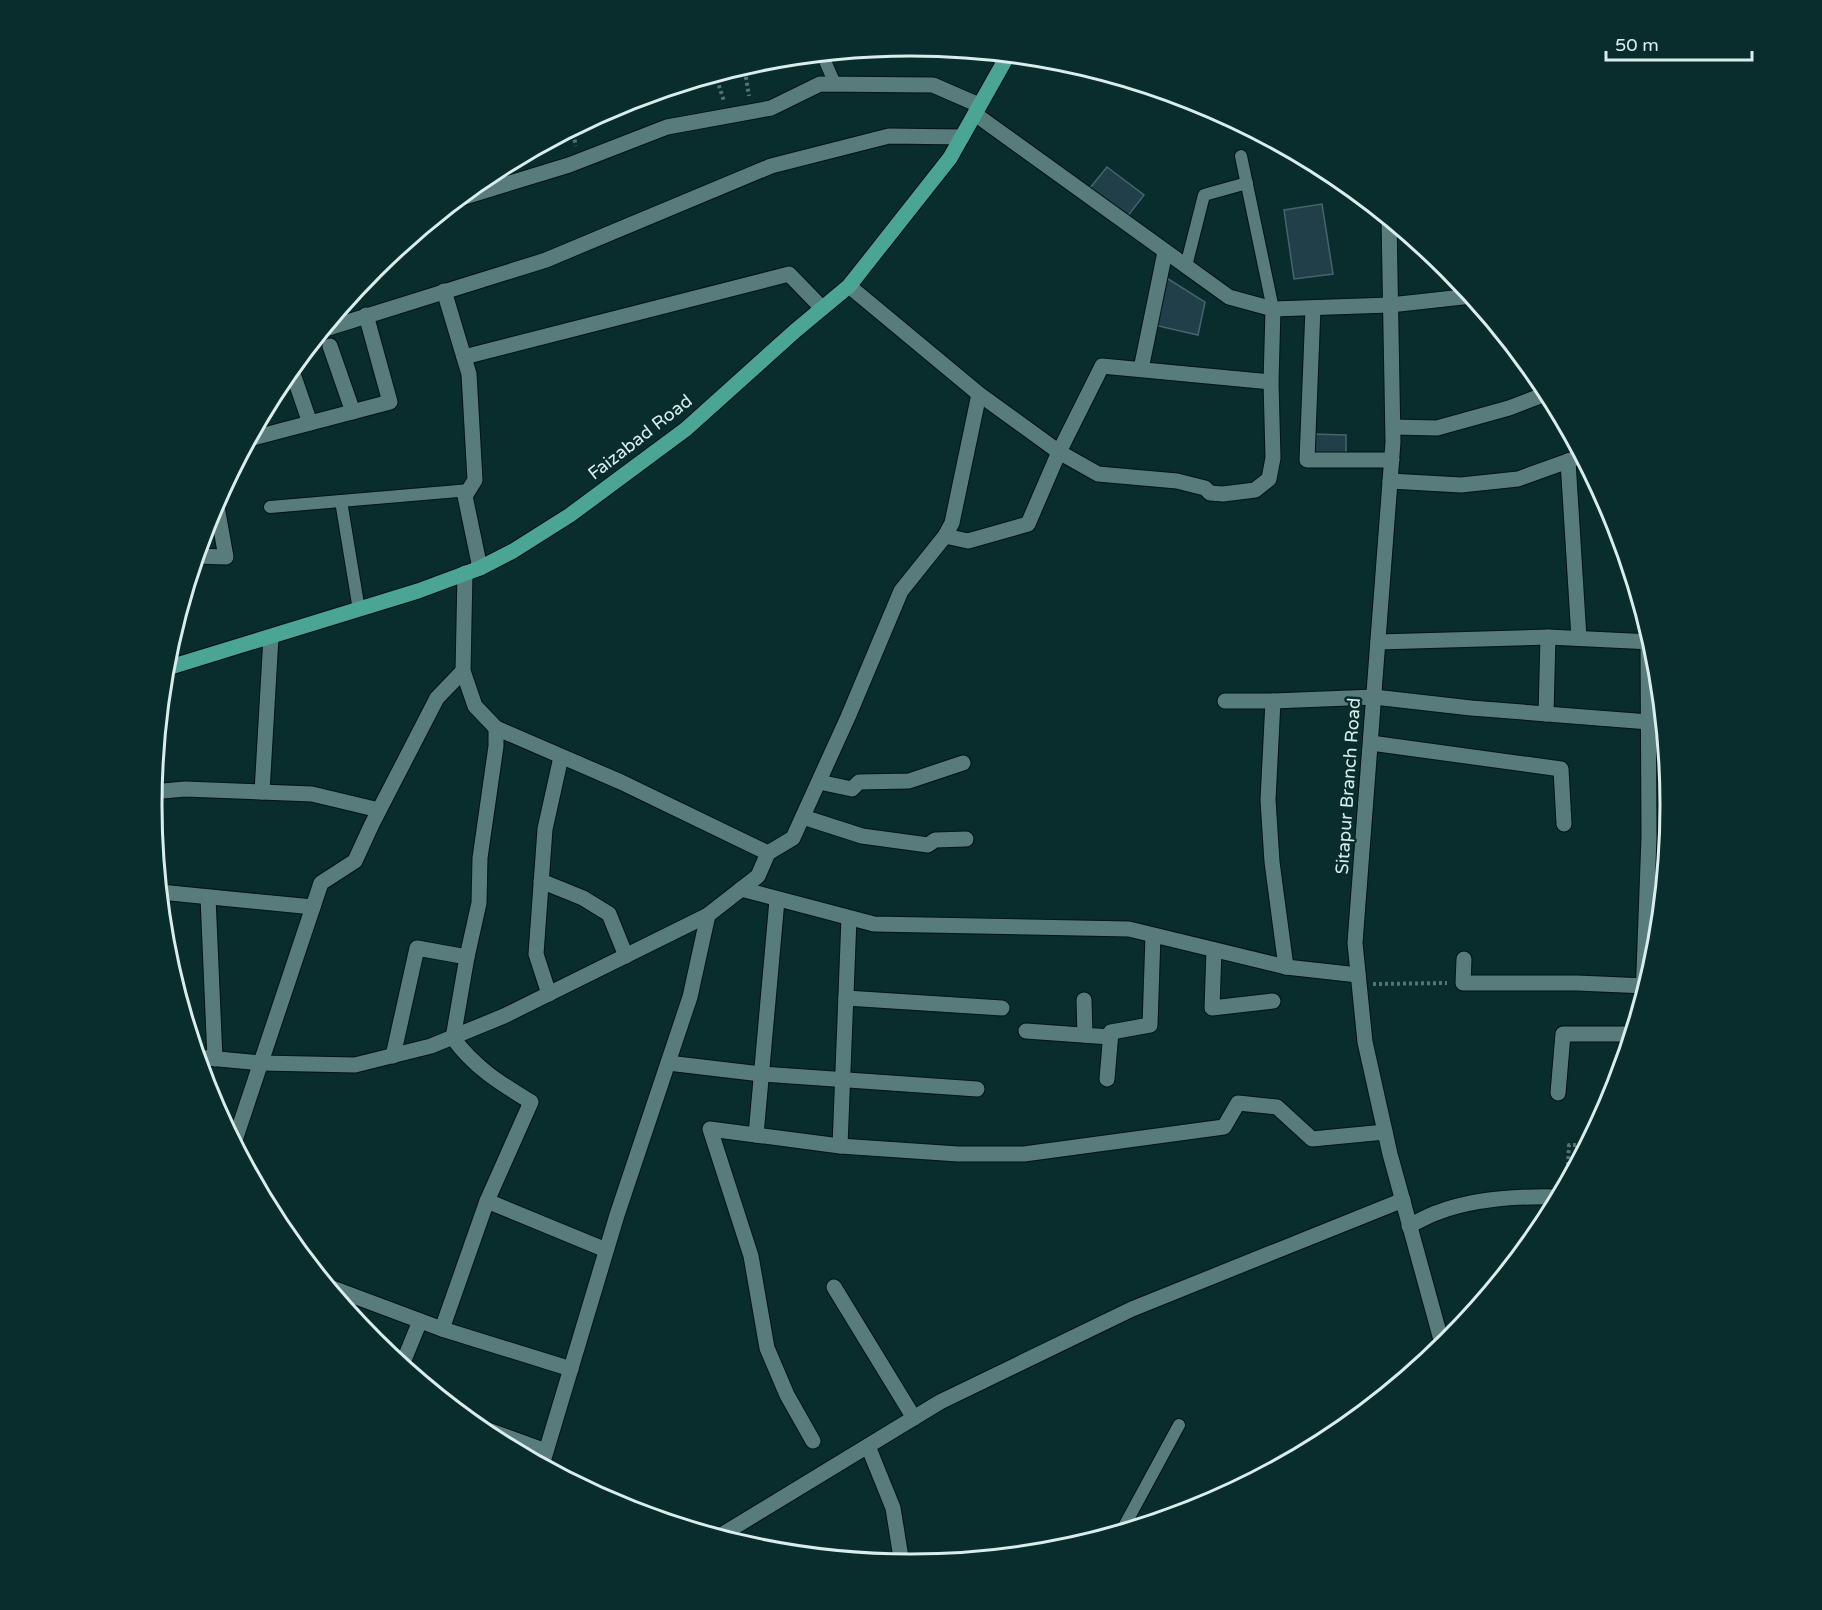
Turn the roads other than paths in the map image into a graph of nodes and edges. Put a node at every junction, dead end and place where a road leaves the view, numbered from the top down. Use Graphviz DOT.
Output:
graph roads {
  1 [pos="825,61"];
  2 [pos="1004,61"];
  3 [pos="836,84"];
  4 [pos="977,110"];
  5 [pos="962,137"];
  6 [pos="1241,156"];
  7 [pos="1247,183"];
  8 [pos="483,191"];
  9 [pos="1389,228"];
  10 [pos="1165,252"];
  11 [pos="1186,266"];
  12 [pos="849,286"];
  13 [pos="444,291"];
  14 [pos="1462,297"];
  15 [pos="1390,305"];
  16 [pos="822,308"];
  17 [pos="1313,308"];
  18 [pos="1274,309"];
  19 [pos="366,315"];
  20 [pos="335,326"];
  21 [pos="330,345"];
  22 [pos="464,357"];
  23 [pos="1141,369"];
  24 [pos="295,379"];
  25 [pos="1271,382"];
  26 [pos="979,394"];
  27 [pos="1539,397"];
  28 [pos="353,412"];
  29 [pos="310,423"];
  30 [pos="1393,428"];
  31 [pos="259,436"];
  32 [pos="1059,452"];
  33 [pos="1575,459"];
  34 [pos="1392,460"];
  35 [pos="1390,481"];
  36 [pos="470,490"];
  37 [pos="341,501"];
  38 [pos="270,507"];
  39 [pos="219,518"];
  40 [pos="945,536"];
  41 [pos="204,556"];
  42 [pos="472,570"];
  43 [pos="359,610"];
  44 [pos="271,637"];
  45 [pos="1548,637"];
  46 [pos="1579,638"];
  47 [pos="1642,641"];
  48 [pos="1378,642"];
  49 [pos="175,666"];
  50 [pos="463,670"];
  51 [pos="1650,680"];
  52 [pos="1374,697"];
  53 [pos="1225,701"];
  54 [pos="1273,701"];
  55 [pos="1546,714"];
  56 [pos="1649,722"];
  57 [pos="496,728"];
  58 [pos="1371,743"];
  59 [pos="561,757"];
  60 [pos="963,763"];
  61 [pos="819,782"];
  62 [pos="162,791"];
  63 [pos="262,792"];
  64 [pos="379,810"];
  65 [pos="803,817"];
  66 [pos="1564,824"];
  67 [pos="966,838"];
  68 [pos="768,853"];
  69 [pos="541,881"];
  70 [pos="741,889"];
  71 [pos="167,893"];
  72 [pos="208,897"];
  73 [pos="777,900"];
  74 [pos="313,907"];
  75 [pos="708,915"];
  76 [pos="849,918"];
  77 [pos="1153,936"];
  78 [pos="1214,950"];
  79 [pos="1645,955"];
  80 [pos="626,956"];
  81 [pos="467,957"];
  82 [pos="1464,958"];
  83 [pos="1286,967"];
  84 [pos="1358,979"];
  85 [pos="1637,989"];
  86 [pos="549,994"];
  87 [pos="846,998"];
  88 [pos="1084,1000"];
  89 [pos="1273,1001"];
  90 [pos="1002,1008"];
  91 [pos="1026,1031"];
  92 [pos="1625,1034"];
  93 [pos="1085,1035"];
  94 [pos="1110,1037"];
  95 [pos="453,1038"];
  96 [pos="393,1056"];
  97 [pos="206,1058"];
  98 [pos="215,1059"];
  99 [pos="261,1063"];
  100 [pos="668,1063"];
  101 [pos="761,1074"];
  102 [pos="1107,1079"];
  103 [pos="843,1080"];
  104 [pos="977,1089"];
  105 [pos="1558,1093"];
  106 [pos="1385,1132"];
  107 [pos="237,1133"];
  108 [pos="756,1135"];
  109 [pos="840,1146"];
  110 [pos="1549,1197"];
  111 [pos="1402,1200"];
  112 [pos="487,1201"];
  113 [pos="1409,1226"];
  114 [pos="606,1250"];
  115 [pos="834,1287"];
  116 [pos="341,1291"];
  117 [pos="420,1321"];
  118 [pos="442,1329"];
  119 [pos="1440,1336"];
  120 [pos="405,1358"];
  121 [pos="571,1369"];
  122 [pos="914,1418"];
  123 [pos="1179,1425"];
  124 [pos="813,1441"];
  125 [pos="868,1446"];
  126 [pos="544,1458"];
  127 [pos="1126,1523"];
  128 [pos="727,1531"];
  129 [pos="900,1554"];
  1 -- 3 [label="lane"];
  2 -- 4 [label="main road, Faizabad Road"];
  3 -- 4 [label="street"];
  3 -- 8 [label="street"];
  4 -- 5 [label="main road, Faizabad Road"];
  4 -- 10 [label="street"];
  5 -- 12 [label="main road, Faizabad Road"];
  5 -- 13 [label="street"];
  6 -- 7 [label="lane"];
  7 -- 11 [label="lane"];
  7 -- 18 [label="lane"];
  9 -- 15 [label="street, Sitapur Branch Road"];
  10 -- 11 [label="street"];
  10 -- 23 [label="street"];
  11 -- 18 [label="street"];
  12 -- 16 [label="main road, Faizabad Road"];
  12 -- 26 [label="street"];
  13 -- 19 [label="street"];
  13 -- 22 [label="street"];
  14 -- 15 [label="street"];
  15 -- 17 [label="street"];
  15 -- 30 [label="street, Sitapur Branch Road"];
  16 -- 22 [label="street"];
  16 -- 42 [label="main road, Faizabad Road"];
  17 -- 18 [label="street"];
  17 -- 34 [label="street"];
  18 -- 25 [label="street"];
  19 -- 20 [label="street"];
  19 -- 28 [label="street"];
  21 -- 28 [label="street"];
  22 -- 36 [label="street"];
  23 -- 25 [label="street"];
  23 -- 32 [label="street"];
  24 -- 29 [label="street"];
  25 -- 32 [label="street"];
  26 -- 32 [label="street"];
  26 -- 40 [label="street"];
  27 -- 30 [label="street"];
  28 -- 29 [label="street"];
  29 -- 31 [label="street"];
  30 -- 34 [label="street, Sitapur Branch Road"];
  32 -- 40 [label="street"];
  33 -- 35 [label="street"];
  33 -- 46 [label="street"];
  34 -- 35 [label="street, Sitapur Branch Road"];
  35 -- 48 [label="street, Sitapur Branch Road"];
  36 -- 37 [label="lane"];
  36 -- 42 [label="street"];
  37 -- 38 [label="lane"];
  37 -- 43 [label="lane"];
  39 -- 41 [label="street"];
  40 -- 61 [label="street"];
  42 -- 43 [label="main road, Faizabad Road"];
  42 -- 50 [label="street"];
  43 -- 44 [label="main road, Faizabad Road"];
  44 -- 49 [label="main road, Faizabad Road"];
  44 -- 63 [label="street"];
  45 -- 46 [label="street"];
  45 -- 48 [label="street"];
  45 -- 55 [label="street"];
  46 -- 47 [label="street"];
  48 -- 52 [label="street, Sitapur Branch Road"];
  50 -- 57 [label="street"];
  50 -- 64 [label="street"];
  51 -- 56 [label="street"];
  52 -- 54 [label="street"];
  52 -- 55 [label="street"];
  52 -- 58 [label="street, Sitapur Branch Road"];
  53 -- 54 [label="street"];
  54 -- 83 [label="street"];
  55 -- 56 [label="street"];
  56 -- 79 [label="street"];
  57 -- 59 [label="street"];
  57 -- 81 [label="street"];
  58 -- 66 [label="street"];
  58 -- 84 [label="street, Sitapur Branch Road"];
  59 -- 68 [label="street"];
  59 -- 69 [label="street"];
  60 -- 61 [label="street"];
  61 -- 65 [label="street"];
  62 -- 63 [label="street"];
  63 -- 64 [label="street"];
  64 -- 74 [label="street"];
  65 -- 67 [label="street"];
  65 -- 68 [label="street"];
  68 -- 70 [label="street"];
  69 -- 80 [label="street"];
  69 -- 86 [label="street"];
  70 -- 73 [label="street"];
  70 -- 75 [label="street"];
  71 -- 72 [label="street"];
  72 -- 74 [label="street"];
  72 -- 98 [label="street"];
  73 -- 76 [label="street"];
  73 -- 101 [label="street"];
  74 -- 99 [label="street"];
  75 -- 80 [label="street"];
  75 -- 100 [label="street"];
  76 -- 77 [label="street"];
  76 -- 87 [label="street"];
  77 -- 78 [label="street"];
  77 -- 94 [label="street"];
  78 -- 83 [label="street"];
  78 -- 89 [label="street"];
  80 -- 86 [label="street"];
  81 -- 95 [label="street"];
  81 -- 96 [label="street"];
  82 -- 85 [label="street"];
  83 -- 84 [label="street"];
  84 -- 106 [label="street, Sitapur Branch Road"];
  86 -- 95 [label="street"];
  87 -- 90 [label="street"];
  87 -- 103 [label="street"];
  88 -- 93 [label="street"];
  91 -- 93 [label="street"];
  92 -- 105 [label="street"];
  93 -- 94 [label="street"];
  94 -- 102 [label="street"];
  95 -- 96 [label="street"];
  95 -- 112 [label="street"];
  96 -- 99 [label="street"];
  97 -- 98 [label="street"];
  98 -- 99 [label="street"];
  99 -- 107 [label="street"];
  100 -- 101 [label="street"];
  100 -- 114 [label="street"];
  101 -- 103 [label="street"];
  101 -- 108 [label="street"];
  103 -- 104 [label="street"];
  103 -- 109 [label="street"];
  106 -- 109 [label="street"];
  106 -- 111 [label="street, Sitapur Branch Road"];
  108 -- 109 [label="street"];
  108 -- 124 [label="street"];
  110 -- 113 [label="street"];
  111 -- 113 [label="street, Sitapur Branch Road"];
  111 -- 122 [label="street"];
  112 -- 114 [label="street"];
  112 -- 118 [label="street"];
  113 -- 119 [label="street, Sitapur Branch Road"];
  114 -- 121 [label="street"];
  115 -- 122 [label="street"];
  116 -- 117 [label="street"];
  117 -- 118 [label="street"];
  117 -- 120 [label="street"];
  118 -- 121 [label="street"];
  121 -- 126 [label="street"];
  122 -- 125 [label="street"];
  123 -- 127 [label="lane"];
  125 -- 128 [label="street"];
  125 -- 129 [label="street"];
}
